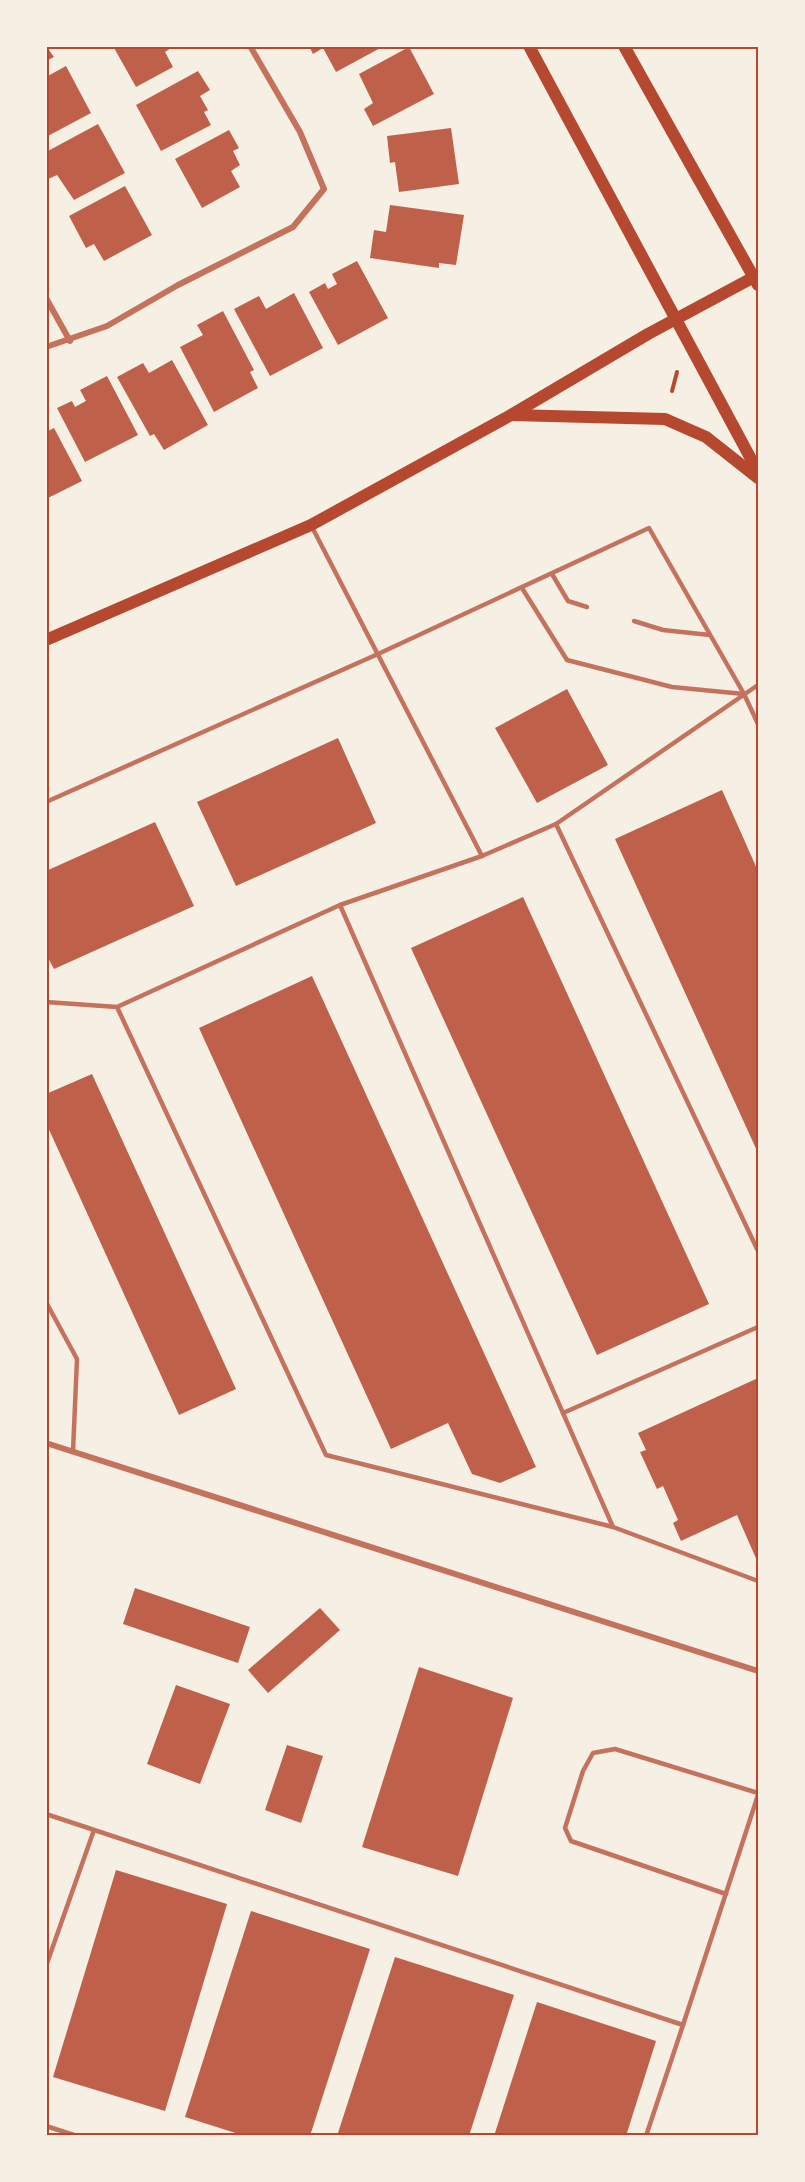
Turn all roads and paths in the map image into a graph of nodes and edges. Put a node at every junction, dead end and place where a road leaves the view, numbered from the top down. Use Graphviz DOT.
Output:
graph roads {
  1 [pos="249,46"];
  2 [pos="529,46"];
  3 [pos="624,46"];
  4 [pos="757,279"];
  5 [pos="46,298"];
  6 [pos="675,319"];
  7 [pos="70,341"];
  8 [pos="46,348"];
  9 [pos="672,364"];
  10 [pos="672,391"];
  11 [pos="511,416"];
  12 [pos="759,472"];
  13 [pos="759,478"];
  14 [pos="311,525"];
  15 [pos="552,574"];
  16 [pos="522,588"];
  17 [pos="587,607"];
  18 [pos="634,621"];
  19 [pos="711,635"];
  20 [pos="46,640"];
  21 [pos="378,654"];
  22 [pos="759,685"];
  23 [pos="744,694"];
  24 [pos="759,724"];
  25 [pos="46,802"];
  26 [pos="556,824"];
  27 [pos="482,856"];
  28 [pos="340,905"];
  29 [pos="46,1002"];
  30 [pos="117,1007"];
  31 [pos="759,1251"];
  32 [pos="46,1302"];
  33 [pos="759,1327"];
  34 [pos="563,1413"];
  35 [pos="46,1443"];
  36 [pos="73,1451"];
  37 [pos="613,1527"];
  38 [pos="759,1581"];
  39 [pos="759,1671"];
  40 [pos="759,1794"];
  41 [pos="46,1814"];
  42 [pos="94,1830"];
  43 [pos="726,1894"];
  44 [pos="46,1966"];
  45 [pos="682,2025"];
  46 [pos="46,2126"];
  47 [pos="77,2136"];
  48 [pos="646,2136"];
  1 -- 7 [label="street"];
  2 -- 6 [label="main road"];
  3 -- 4 [label="main road"];
  4 -- 6 [label="main road"];
  5 -- 7 [label="street"];
  6 -- 11 [label="main road"];
  6 -- 12 [label="main road"];
  7 -- 8 [label="street"];
  9 -- 10 [label="path"];
  11 -- 13 [label="main road"];
  11 -- 14 [label="main road"];
  14 -- 20 [label="main road"];
  14 -- 21 [label="lane"];
  15 -- 16 [label="lane"];
  15 -- 17 [label="lane"];
  15 -- 19 [label="lane"];
  16 -- 21 [label="lane"];
  16 -- 23 [label="lane"];
  18 -- 19 [label="lane"];
  19 -- 23 [label="lane"];
  21 -- 25 [label="lane"];
  21 -- 27 [label="lane"];
  22 -- 23 [label="lane"];
  23 -- 24 [label="lane"];
  23 -- 26 [label="lane"];
  26 -- 27 [label="lane"];
  26 -- 31 [label="lane"];
  27 -- 28 [label="lane"];
  28 -- 30 [label="lane"];
  28 -- 34 [label="lane"];
  29 -- 30 [label="lane"];
  30 -- 37 [label="lane"];
  32 -- 36 [label="lane"];
  33 -- 34 [label="lane"];
  34 -- 37 [label="lane"];
  35 -- 36 [label="street"];
  36 -- 39 [label="street"];
  37 -- 38 [label="lane"];
  40 -- 43 [label="lane"];
  40 -- 43 [label="lane"];
  41 -- 42 [label="lane"];
  42 -- 44 [label="lane"];
  42 -- 45 [label="lane"];
  43 -- 45 [label="lane"];
  45 -- 48 [label="lane"];
  46 -- 47 [label="lane"];
}
